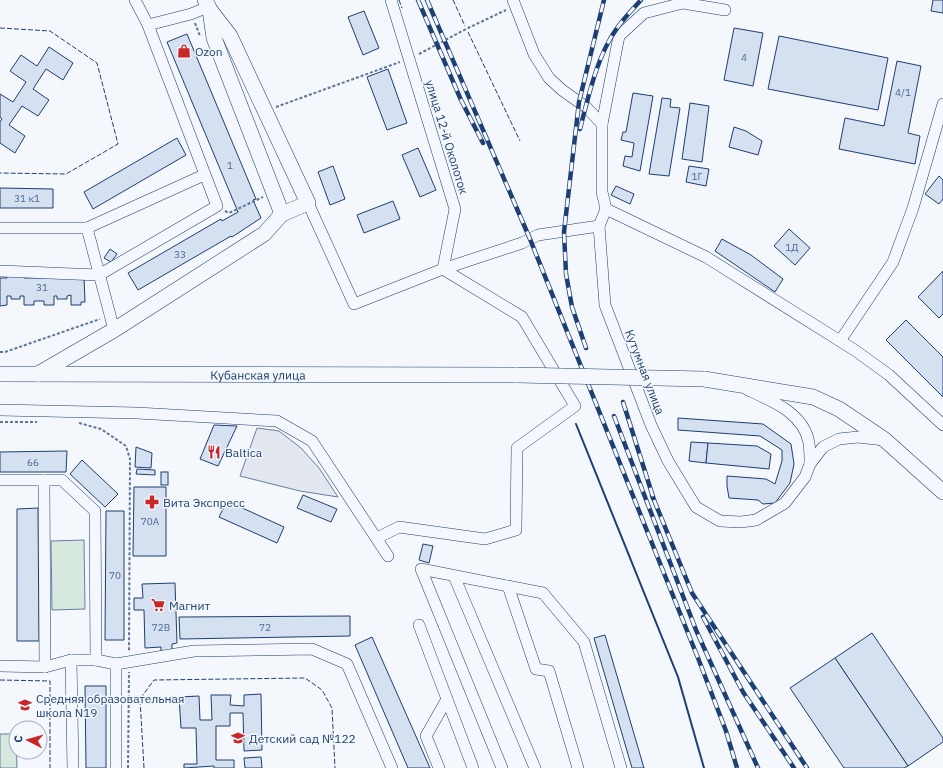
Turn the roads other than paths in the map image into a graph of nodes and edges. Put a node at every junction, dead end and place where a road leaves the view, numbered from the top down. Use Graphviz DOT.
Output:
graph roads {
  1 [pos="391,0"];
  2 [pos="134,1"];
  3 [pos="514,3"];
  4 [pos="208,6"];
  5 [pos="725,10"];
  6 [pos="148,25"];
  7 [pos="943,104"];
  8 [pos="602,124"];
  9 [pos="204,175"];
  10 [pos="308,203"];
  11 [pos="606,209"];
  12 [pos="282,214"];
  13 [pos="599,226"];
  14 [pos="0,228"];
  15 [pos="87,228"];
  16 [pos="443,269"];
  17 [pos="0,271"];
  18 [pos="99,275"];
  19 [pos="112,322"];
  20 [pos="840,341"];
  21 [pos="0,374"];
  22 [pos="38,374"];
  23 [pos="731,382"];
  24 [pos="0,410"];
  25 [pos="943,425"];
  26 [pos="884,440"];
  27 [pos="810,464"];
  28 [pos="0,480"];
  29 [pos="44,480"];
  30 [pos="943,492"];
  31 [pos="377,538"];
  32 [pos="388,556"];
  33 [pos="454,576"];
  34 [pos="508,586"];
  35 [pos="419,625"];
  36 [pos="71,660"];
  37 [pos="96,660"];
  38 [pos="116,664"];
  39 [pos="0,666"];
  40 [pos="45,667"];
  41 [pos="447,699"];
  42 [pos="73,768"];
  43 [pos="116,768"];
  44 [pos="392,768"];
  45 [pos="438,768"];
  46 [pos="473,768"];
  47 [pos="502,768"];
  48 [pos="535,768"];
  49 [pos="578,768"];
  50 [pos="621,768"];
  1 -- 16 [label="street, улица 12-й Околоток"];
  2 -- 6 [label="street"];
  3 -- 8 [label="street"];
  4 -- 6 [label="street"];
  4 -- 10 [label="main road"];
  4 -- 12 [label="main road"];
  5 -- 8 [label="street"];
  6 -- 9 [label="street"];
  7 -- 20 [label="street"];
  8 -- 11 [label="street"];
  9 -- 15 [label="street"];
  9 -- 18 [label="street"];
  10 -- 12 [label="main road"];
  10 -- 16 [label="street"];
  11 -- 13 [label="street, Кутумная улица"];
  11 -- 20 [label="street"];
  12 -- 19 [label="main road"];
  13 -- 16 [label="street"];
  13 -- 27 [label="street, Кутумная улица"];
  14 -- 15 [label="street"];
  15 -- 18 [label="street"];
  16 -- 31 [label="street"];
  17 -- 18 [label="street"];
  18 -- 19 [label="street"];
  19 -- 22 [label="main road"];
  20 -- 25 [label="street"];
  21 -- 22 [label="main road, Кубанская улица"];
  22 -- 23 [label="main road, Кубанская улица, bridge"];
  23 -- 26 [label="main road, Кубанская улица"];
  23 -- 27 [label="street"];
  24 -- 31 [label="street"];
  26 -- 27 [label="street"];
  26 -- 30 [label="main road, Кубанская улица"];
  28 -- 29 [label="street"];
  29 -- 37 [label="street"];
  29 -- 40 [label="street"];
  31 -- 32 [label="street"];
  33 -- 34 [label="street"];
  33 -- 47 [label="street"];
  33 -- 48 [label="street"];
  34 -- 49 [label="street"];
  34 -- 50 [label="street"];
  35 -- 41 [label="street"];
  36 -- 37 [label="street"];
  36 -- 40 [label="street"];
  36 -- 42 [label="street"];
  37 -- 38 [label="street"];
  38 -- 43 [label="street"];
  38 -- 44 [label="street"];
  39 -- 40 [label="street"];
  41 -- 45 [label="street"];
  41 -- 46 [label="street"];
}
